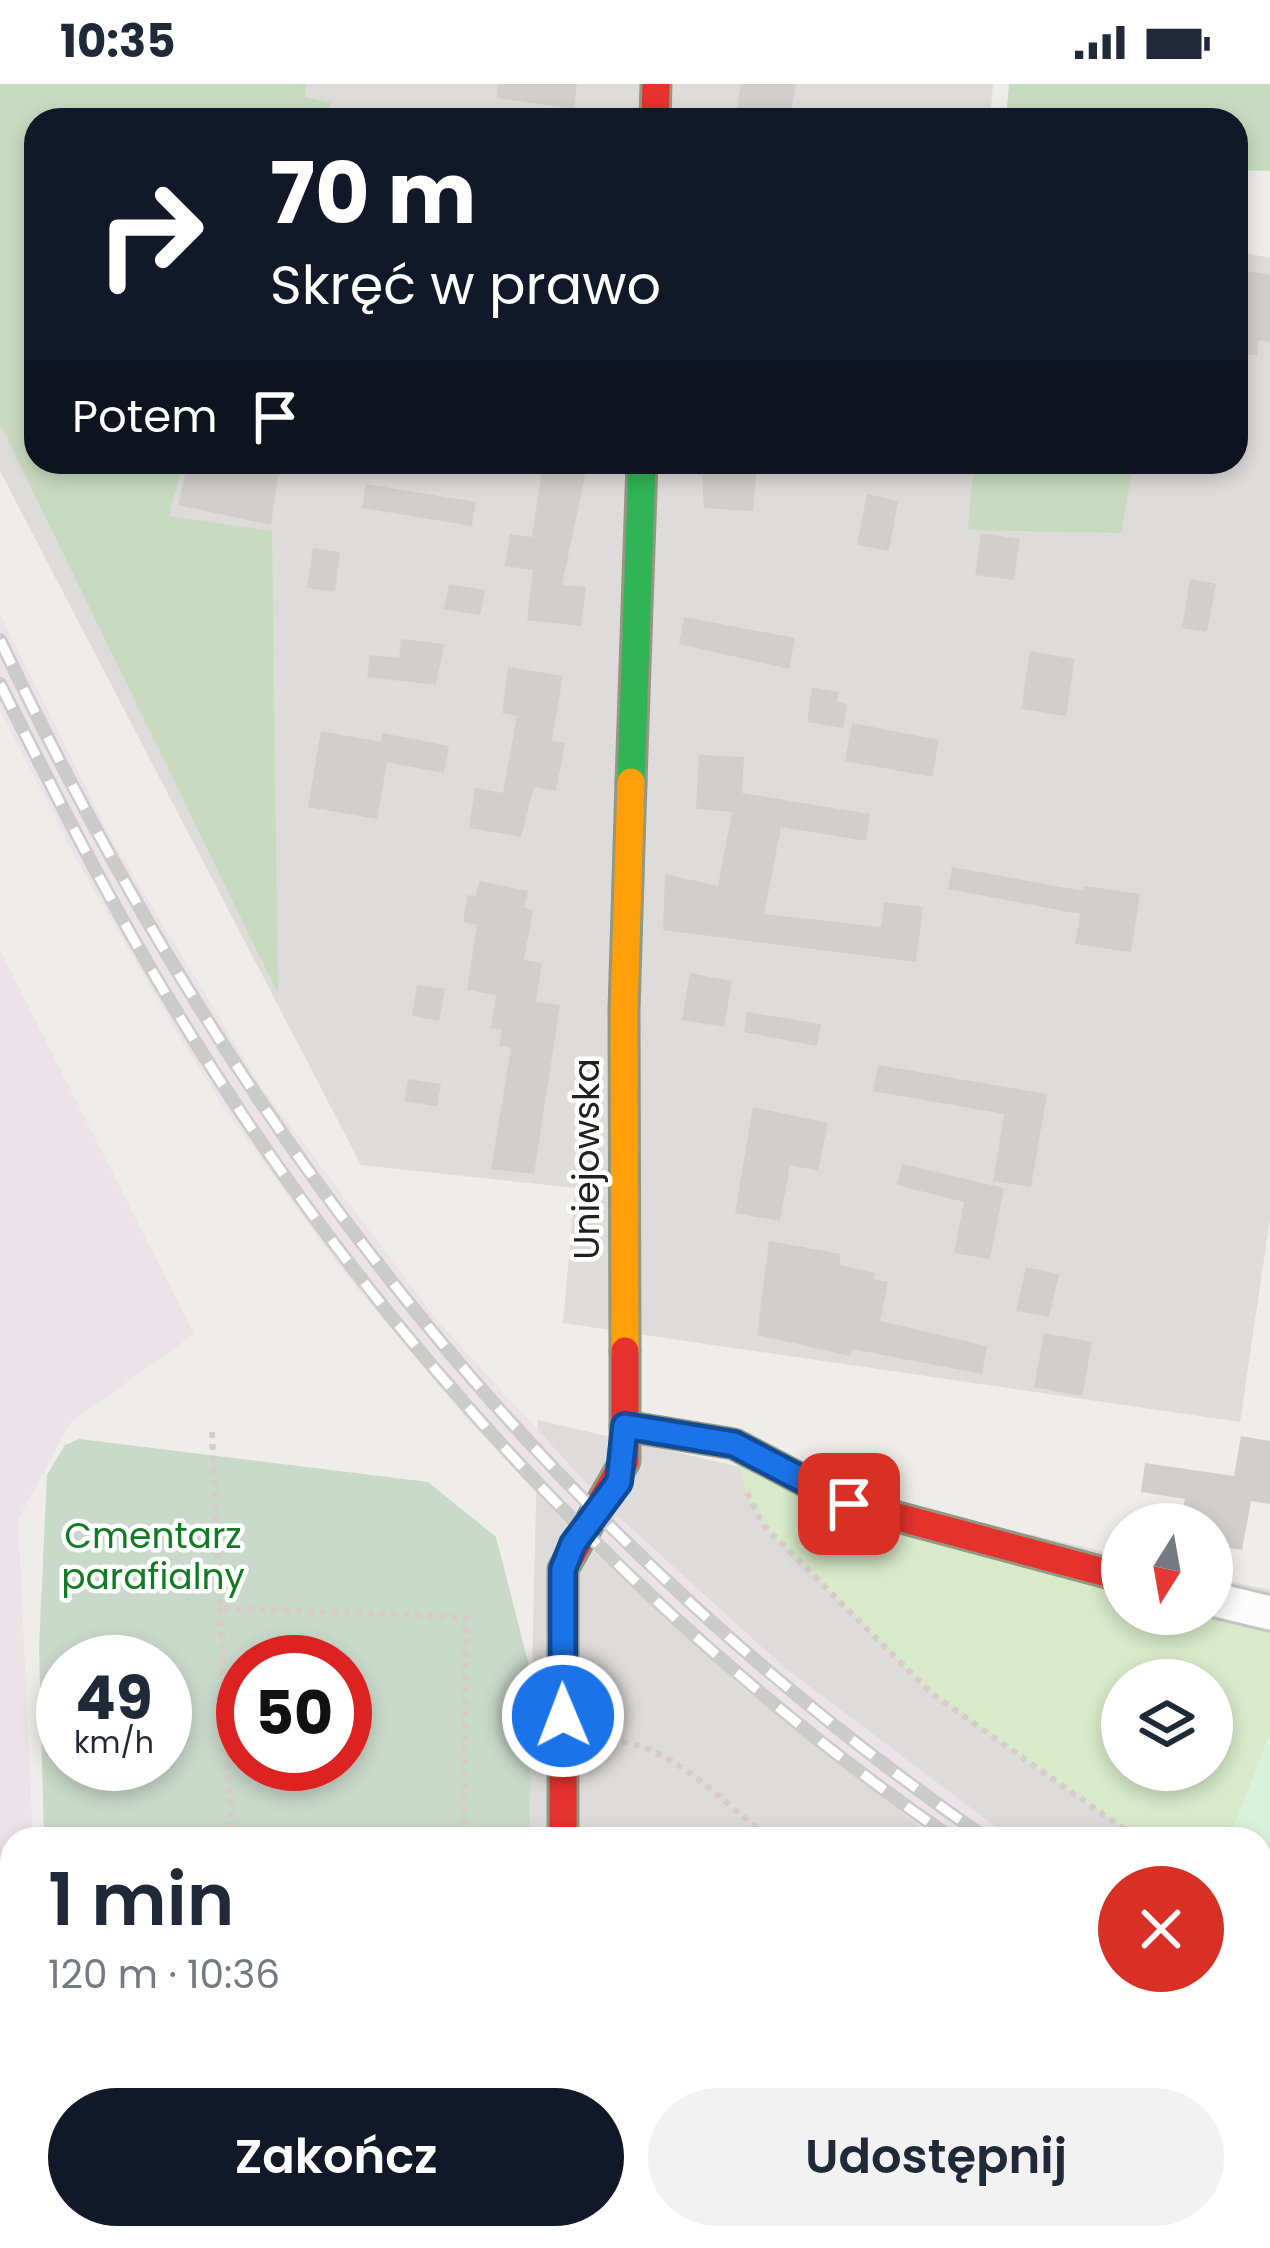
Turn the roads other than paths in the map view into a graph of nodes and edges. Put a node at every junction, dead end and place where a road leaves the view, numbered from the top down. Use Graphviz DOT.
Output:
graph roads {
  1 [pos="642,474"];
  2 [pos="625,1426"];
  3 [pos="1101,1571"];
  4 [pos="1233,1604"];
  5 [pos="1270,1612"];
  6 [pos="549,1827"];
  1 -- 2 [label="main road, Uniejowska"];
  2 -- 3 [label="main road"];
  2 -- 6 [label="main road, Uniejowska"];
  4 -- 5 [label="street"];
}
